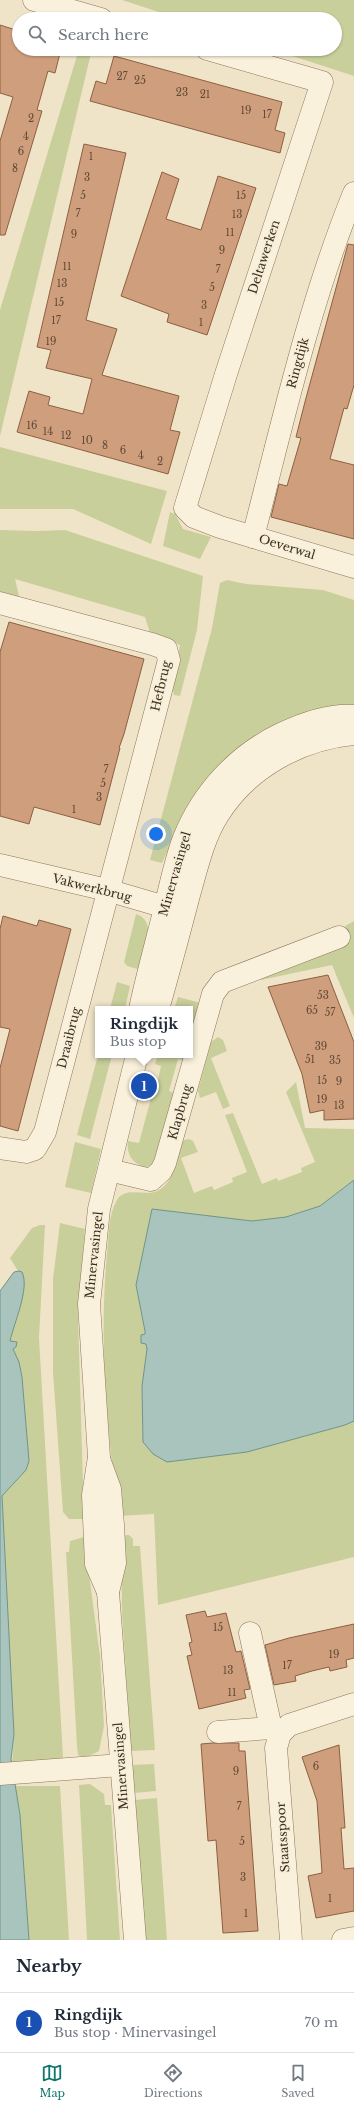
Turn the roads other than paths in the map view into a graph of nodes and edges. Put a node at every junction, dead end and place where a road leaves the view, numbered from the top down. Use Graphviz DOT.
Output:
graph roads {
  1 [pos="34,0"];
  2 [pos="76,12"];
  3 [pos="231,56"];
  4 [pos="354,194"];
  5 [pos="220,527"];
  6 [pos="254,537"];
  7 [pos="354,566"];
  8 [pos="0,603"];
  9 [pos="354,716"];
  10 [pos="354,734"];
  11 [pos="0,865"];
  12 [pos="107,890"];
  13 [pos="175,910"];
  14 [pos="339,937"];
  15 [pos="141,1006"];
  16 [pos="159,1006"];
  17 [pos="137,1058"];
  18 [pos="0,1148"];
  19 [pos="109,1170"];
  20 [pos="250,1632"];
  21 [pos="354,1704"];
  22 [pos="276,1731"];
  23 [pos="218,1732"];
  24 [pos="121,1765"];
  25 [pos="0,1774"];
  26 [pos="354,1938"];
  27 [pos="135,1940"];
  28 [pos="291,1940"];
  29 [pos="343,1940"];
  1 -- 2 [label="street"];
  3 -- 5 [label="street, Deltawerken"];
  4 -- 6 [label="street, Ringdijk"];
  5 -- 6 [label="street, Oeverwal"];
  6 -- 7 [label="street, Oeverwal"];
  8 -- 12 [label="street, Hefbrug"];
  9 -- 13 [label="street, Minervasingel"];
  10 -- 13 [label="street, Minervasingel"];
  11 -- 12 [label="street, Vakwerkbrug"];
  12 -- 13 [label="street, Vakwerkbrug"];
  12 -- 18 [label="street, Draaibrug"];
  13 -- 15 [label="street, Minervasingel"];
  13 -- 16 [label="street, Minervasingel"];
  14 -- 19 [label="street, Klapbrug"];
  17 -- 19 [label="street, Minervasingel"];
  19 -- 24 [label="street, Minervasingel"];
  20 -- 22 [label="street, Staatsspoor"];
  21 -- 22 [label="street"];
  22 -- 23 [label="street"];
  22 -- 28 [label="street, Staatsspoor"];
  24 -- 25 [label="street"];
  24 -- 27 [label="street, Minervasingel"];
  26 -- 29 [label="street"];
}
